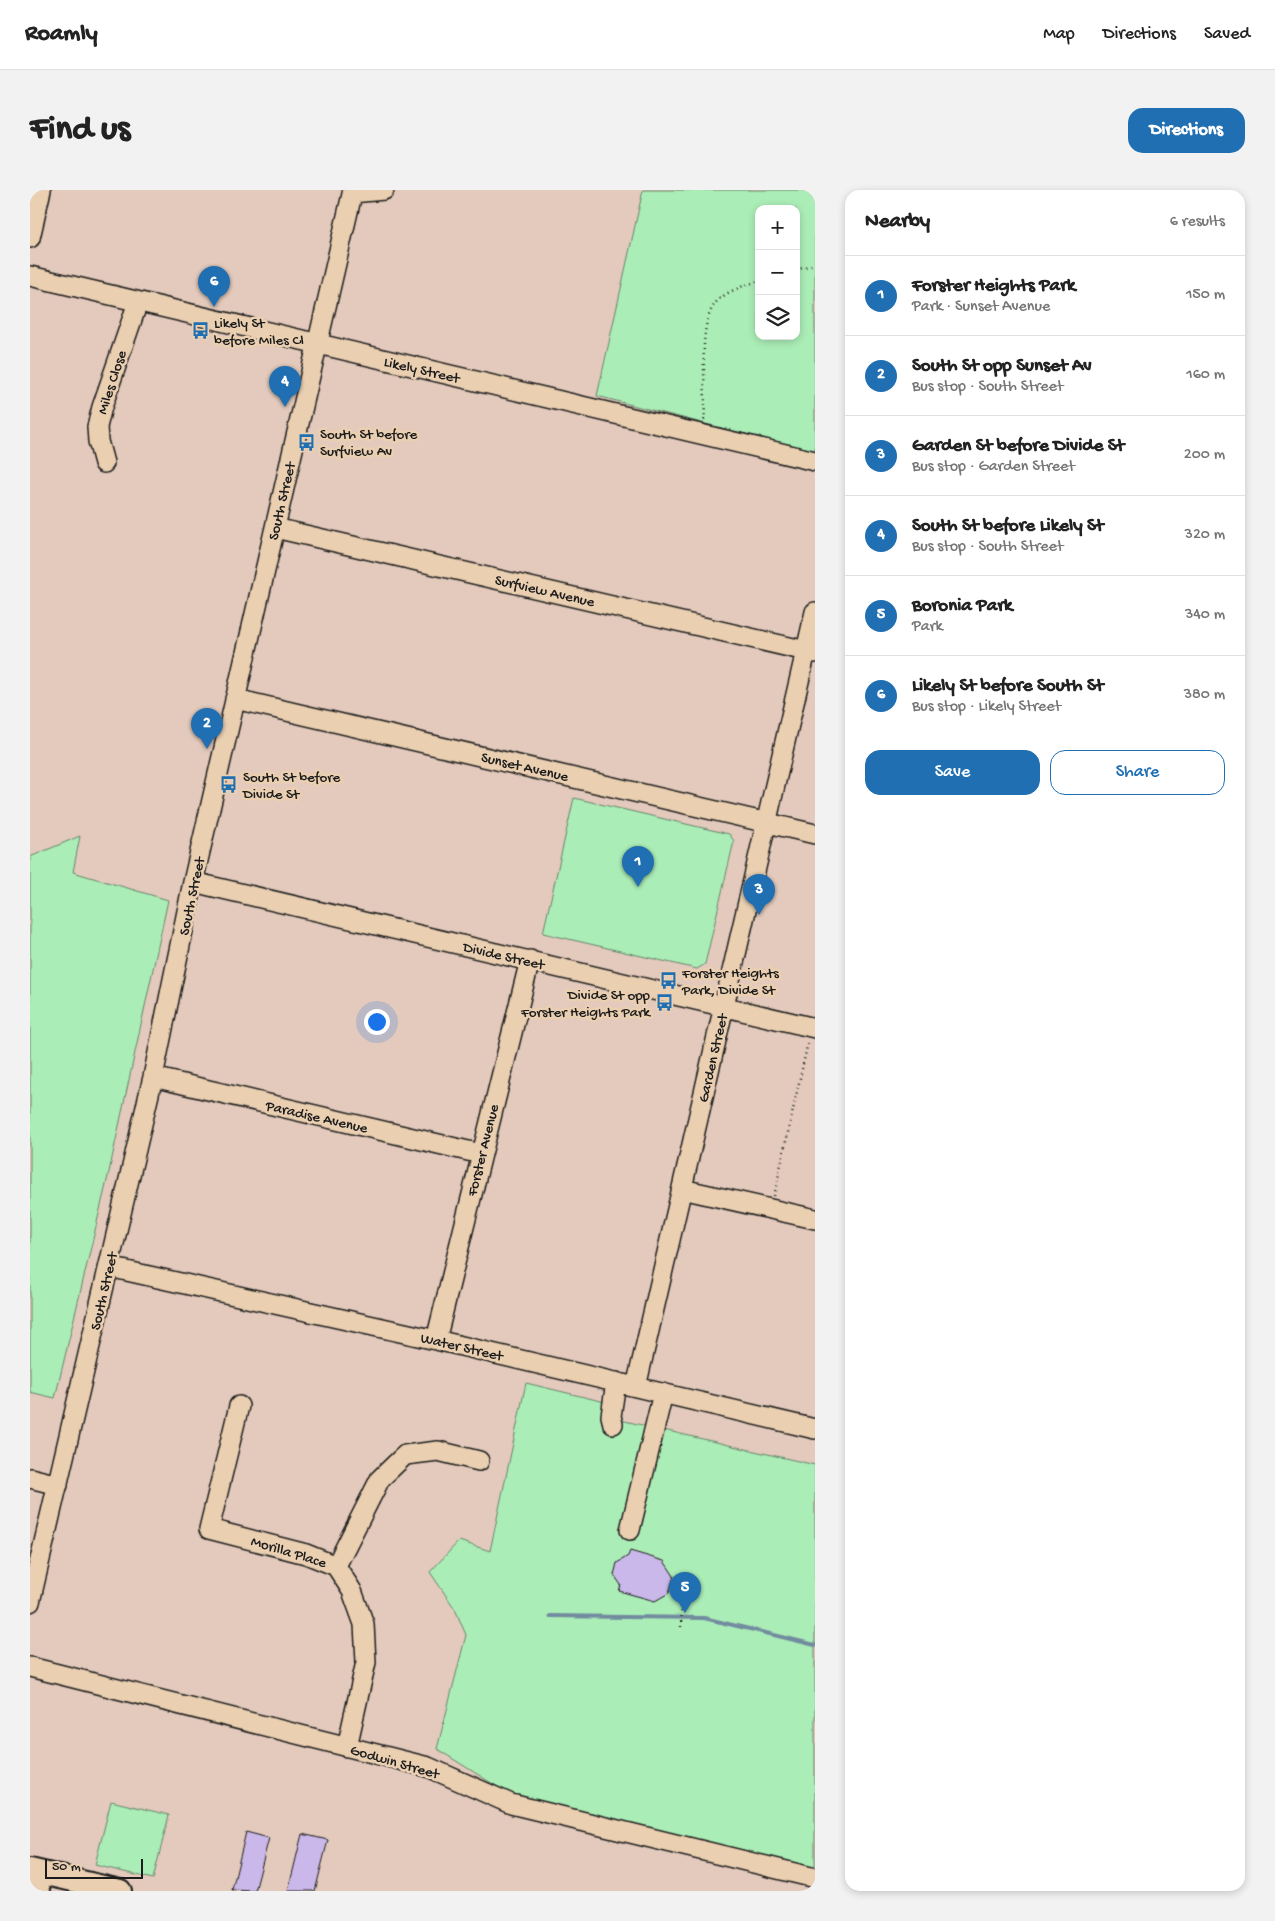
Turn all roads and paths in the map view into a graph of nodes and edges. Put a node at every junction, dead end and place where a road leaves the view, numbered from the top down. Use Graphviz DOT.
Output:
graph roads {
  1 [pos="41,190"];
  2 [pos="384,190"];
  3 [pos="352,192"];
  4 [pos="30,238"];
  5 [pos="815,264"];
  6 [pos="800,269"];
  7 [pos="30,276"];
  8 [pos="755,282"];
  9 [pos="138,302"];
  10 [pos="317,345"];
  11 [pos="702,434"];
  12 [pos="815,461"];
  13 [pos="104,463"];
  14 [pos="275,528"];
  15 [pos="815,612"];
  16 [pos="811,652"];
  17 [pos="235,699"];
  18 [pos="766,822"];
  19 [pos="815,834"];
  20 [pos="193,882"];
  21 [pos="530,960"];
  22 [pos="724,1006"];
  23 [pos="813,1028"];
  24 [pos="153,1077"];
  25 [pos="481,1154"];
  26 [pos="682,1189"];
  27 [pos="771,1209"];
  28 [pos="815,1220"];
  29 [pos="108,1267"];
  30 [pos="436,1340"];
  31 [pos="616,1382"];
  32 [pos="636,1386"];
  33 [pos="663,1393"];
  34 [pos="239,1406"];
  35 [pos="613,1424"];
  36 [pos="815,1429"];
  37 [pos="479,1461"];
  38 [pos="30,1478"];
  39 [pos="58,1484"];
  40 [pos="630,1530"];
  41 [pos="336,1566"];
  42 [pos="30,1602"];
  43 [pos="682,1603"];
  44 [pos="681,1627"];
  45 [pos="30,1667"];
  46 [pos="347,1747"];
  47 [pos="30,1870"];
  48 [pos="815,1878"];
  49 [pos="30,1889"];
  50 [pos="39,1891"];
  51 [pos="120,1891"];
  1 -- 4 [label="street"];
  2 -- 3 [label="street"];
  3 -- 10 [label="street, South Street"];
  5 -- 6 [label="path"];
  7 -- 9 [label="street, Likely Street"];
  8 -- 11 [label="path"];
  9 -- 10 [label="street, Likely Street"];
  9 -- 13 [label="street, Miles Close"];
  10 -- 11 [label="street, Likely Street"];
  10 -- 14 [label="street, South Street"];
  11 -- 12 [label="street, Likely Street"];
  14 -- 16 [label="street, Surfview Avenue"];
  14 -- 17 [label="street, South Street"];
  15 -- 16 [label="street, Garden Street"];
  16 -- 18 [label="street, Garden Street"];
  17 -- 18 [label="street, Sunset Avenue"];
  17 -- 20 [label="street, South Street"];
  18 -- 19 [label="street, Sunset Avenue"];
  18 -- 22 [label="street, Garden Street"];
  20 -- 21 [label="street, Divide Street"];
  20 -- 24 [label="street, South Street"];
  21 -- 22 [label="street, Divide Street"];
  21 -- 25 [label="street, Forster Avenue"];
  22 -- 23 [label="street, Divide Street"];
  22 -- 26 [label="street, Garden Street"];
  23 -- 27 [label="path"];
  24 -- 25 [label="street, Paradise Avenue"];
  24 -- 29 [label="street, South Street"];
  25 -- 30 [label="street, Forster Avenue"];
  26 -- 27 [label="street"];
  26 -- 32 [label="street, Garden Street"];
  27 -- 28 [label="street"];
  29 -- 30 [label="street, Water Street"];
  29 -- 39 [label="street, South Street"];
  30 -- 31 [label="street, Water Street"];
  31 -- 32 [label="street, Water Street"];
  31 -- 35 [label="street"];
  32 -- 33 [label="street, Water Street"];
  33 -- 36 [label="street, Water Street"];
  33 -- 40 [label="street"];
  34 -- 41 [label="street, Morilla Place"];
  37 -- 41 [label="street"];
  38 -- 39 [label="street"];
  39 -- 42 [label="street, South Street"];
  41 -- 46 [label="street, Morilla Place"];
  43 -- 44 [label="path"];
  45 -- 46 [label="street, Godwin Street"];
  46 -- 48 [label="street, Godwin Street"];
  47 -- 51 [label="main road"];
  49 -- 50 [label="main road"];
}
